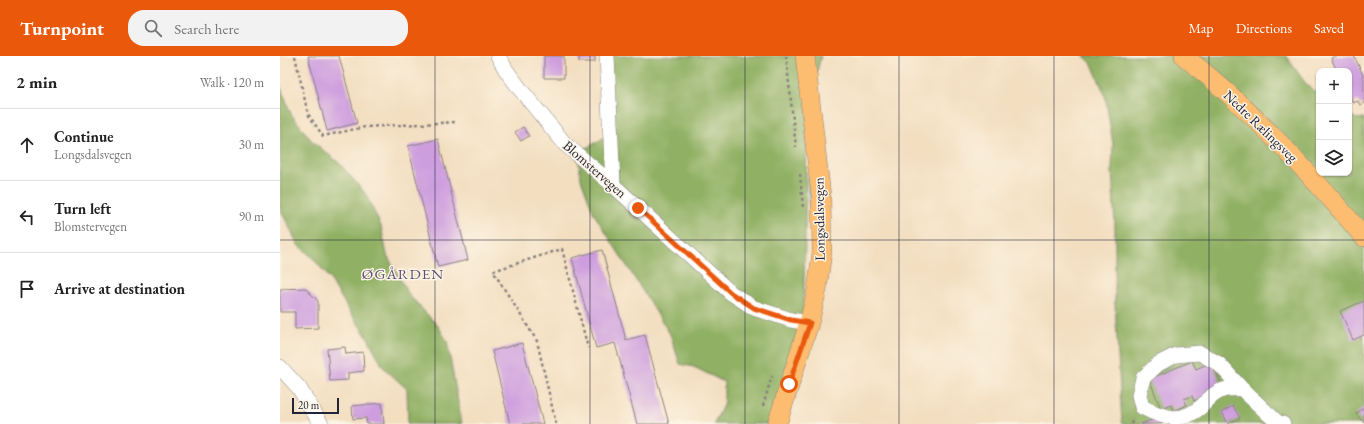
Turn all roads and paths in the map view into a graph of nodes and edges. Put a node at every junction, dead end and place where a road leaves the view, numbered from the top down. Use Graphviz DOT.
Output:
graph roads {
  1 [pos="295,56"];
  2 [pos="498,56"];
  3 [pos="607,56"];
  4 [pos="786,56"];
  5 [pos="805,56"];
  6 [pos="1184,56"];
  7 [pos="456,122"];
  8 [pos="796,147"];
  9 [pos="799,170"];
  10 [pos="613,185"];
  11 [pos="803,209"];
  12 [pos="1364,237"];
  13 [pos="810,323"];
  14 [pos="588,348"];
  15 [pos="280,367"];
  16 [pos="1242,389"];
  17 [pos="321,424"];
  18 [pos="556,424"];
  19 [pos="777,424"];
  20 [pos="1283,424"];
  1 -- 7 [label="path"];
  2 -- 10 [label="street, Blomstervegen"];
  3 -- 10 [label="street"];
  4 -- 8 [label="path"];
  5 -- 13 [label="main road, Longsdalsvegen"];
  6 -- 12 [label="main road, Nedre Rælingsveg"];
  9 -- 11 [label="path"];
  10 -- 13 [label="street, Blomstervegen"];
  13 -- 19 [label="main road, Longsdalsvegen"];
  14 -- 18 [label="path"];
  15 -- 17 [label="street"];
  16 -- 16 [label="street"];
  16 -- 20 [label="street"];
}
